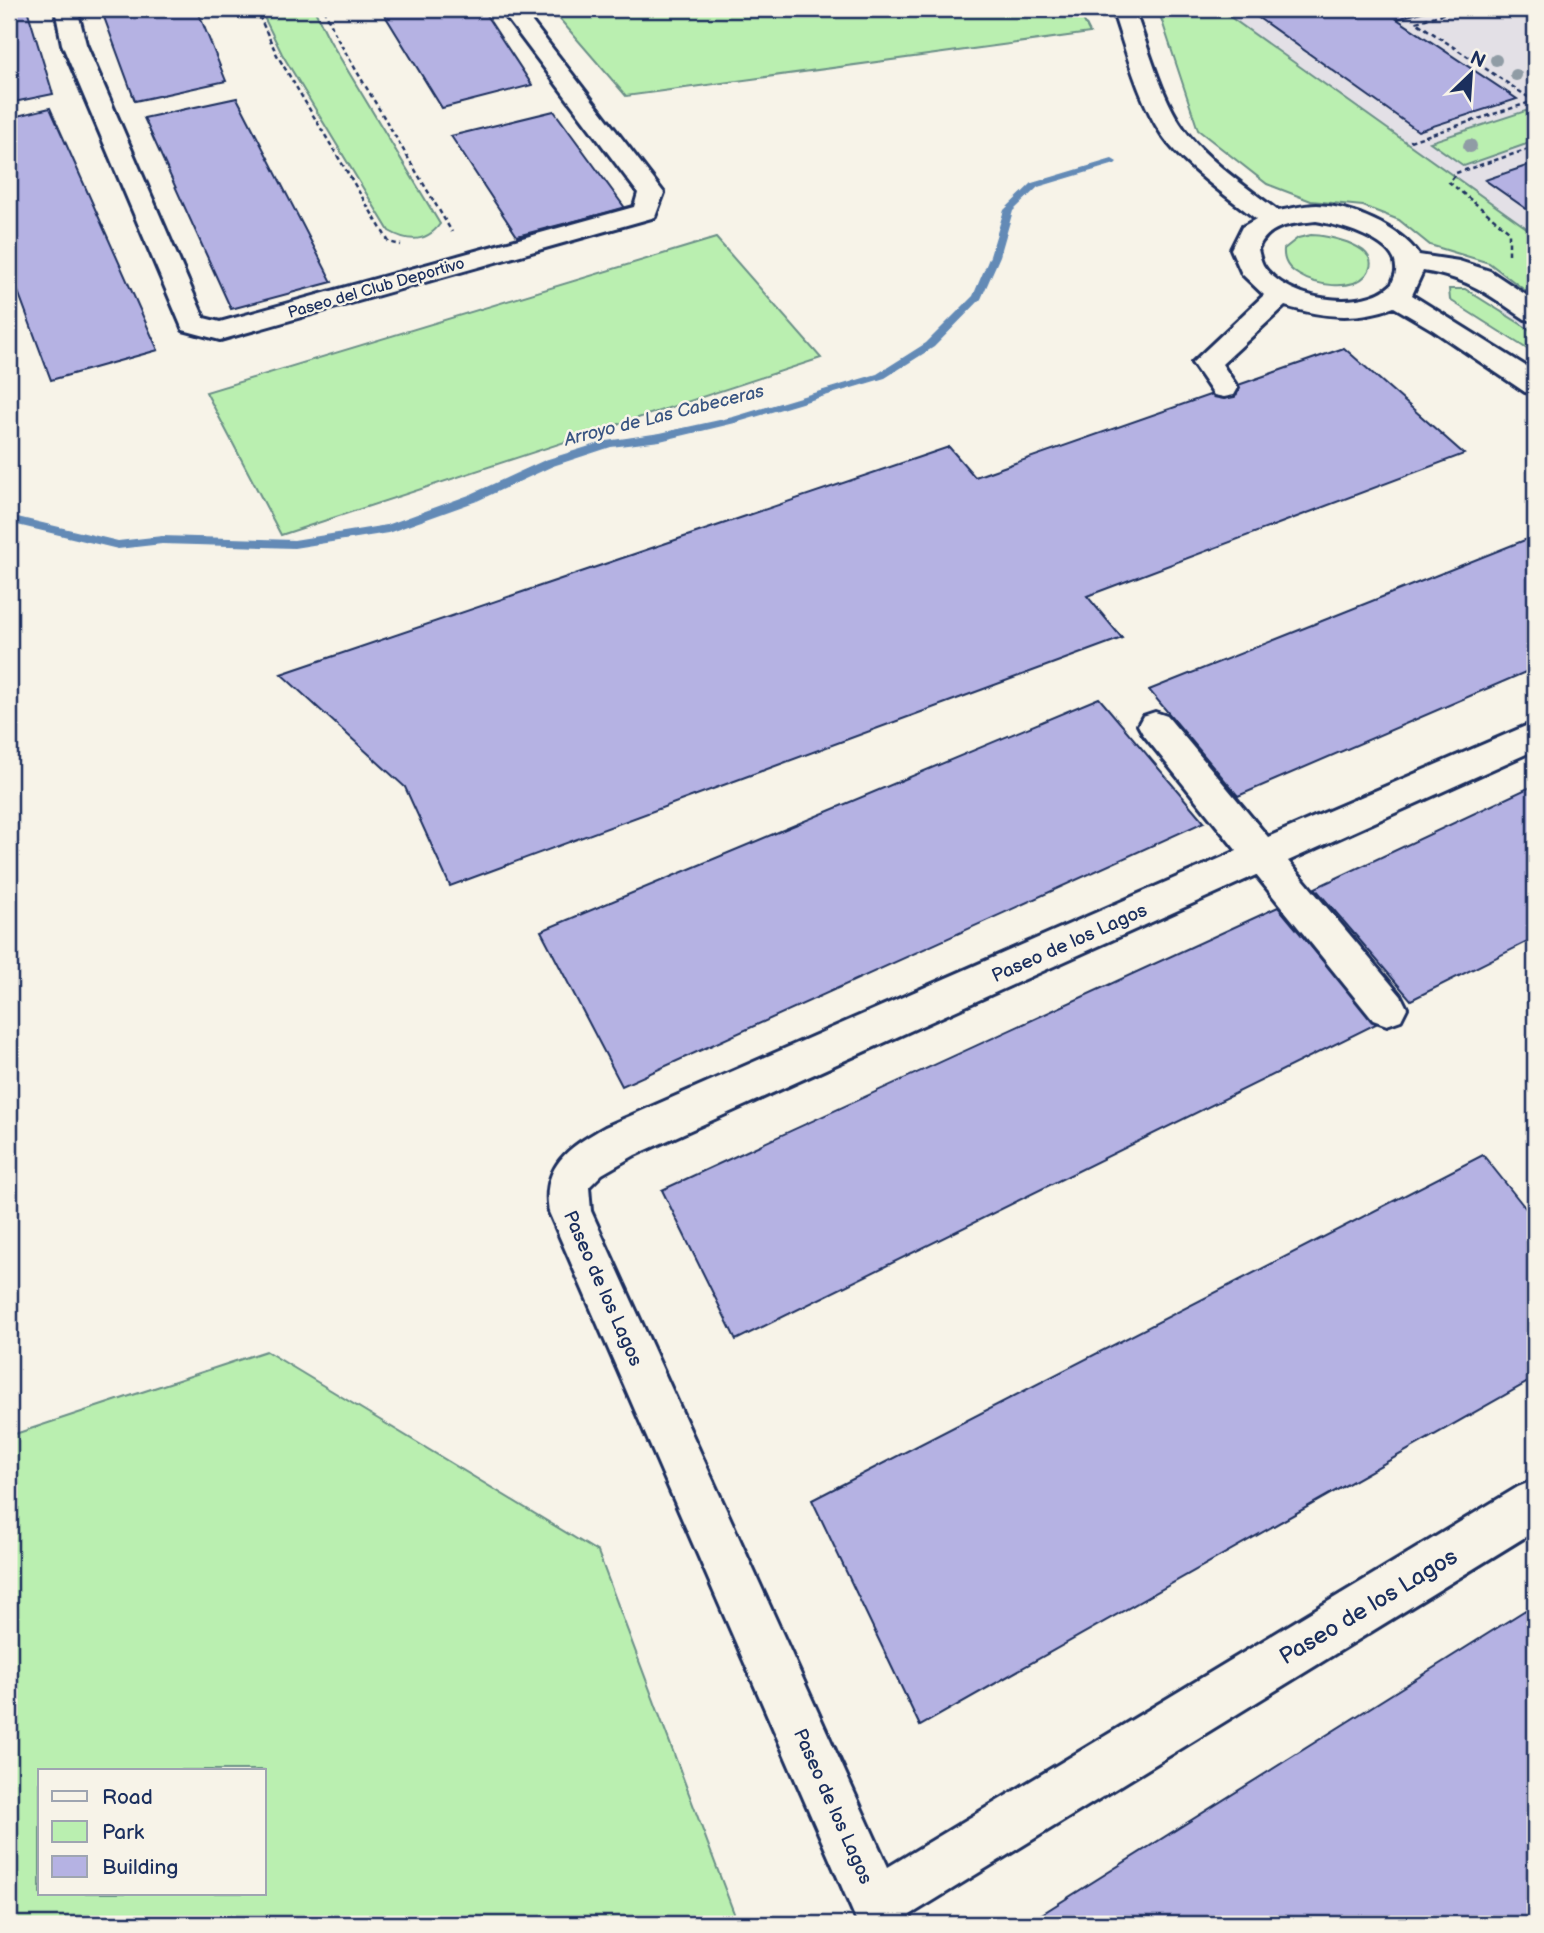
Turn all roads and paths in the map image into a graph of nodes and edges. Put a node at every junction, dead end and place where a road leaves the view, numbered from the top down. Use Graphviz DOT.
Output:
graph roads {
  1 [pos="66,9"];
  2 [pos="256,9"];
  3 [pos="324,9"];
  4 [pos="511,9"];
  5 [pos="1123,9"];
  6 [pos="1460,9"];
  7 [pos="1410,141"];
  8 [pos="1535,147"];
  9 [pos="1272,219"];
  10 [pos="446,240"];
  11 [pos="409,247"];
  12 [pos="1408,261"];
  13 [pos="1509,261"];
  14 [pos="1280,295"];
  15 [pos="1394,296"];
  16 [pos="1535,313"];
  17 [pos="1535,385"];
  18 [pos="1224,388"];
  19 [pos="1154,725"];
  20 [pos="1535,735"];
  21 [pos="1263,856"];
  22 [pos="1387,1007"];
  23 [pos="1535,1504"];
  24 [pos="882,1914"];
  1 -- 4 [label="street, Paseo del Club Deportivo"];
  2 -- 11 [label="path"];
  3 -- 10 [label="path"];
  5 -- 9 [label="street"];
  6 -- 7 [label="path"];
  8 -- 13 [label="path"];
  9 -- 12 [label="street"];
  9 -- 14 [label="street"];
  12 -- 15 [label="street"];
  12 -- 16 [label="street"];
  14 -- 15 [label="street"];
  14 -- 18 [label="street"];
  15 -- 17 [label="street"];
  19 -- 21 [label="street"];
  20 -- 21 [label="street, Paseo de los Lagos"];
  21 -- 22 [label="street"];
  21 -- 24 [label="street, Paseo de los Lagos"];
  23 -- 24 [label="street, Paseo de los Lagos"];
}
